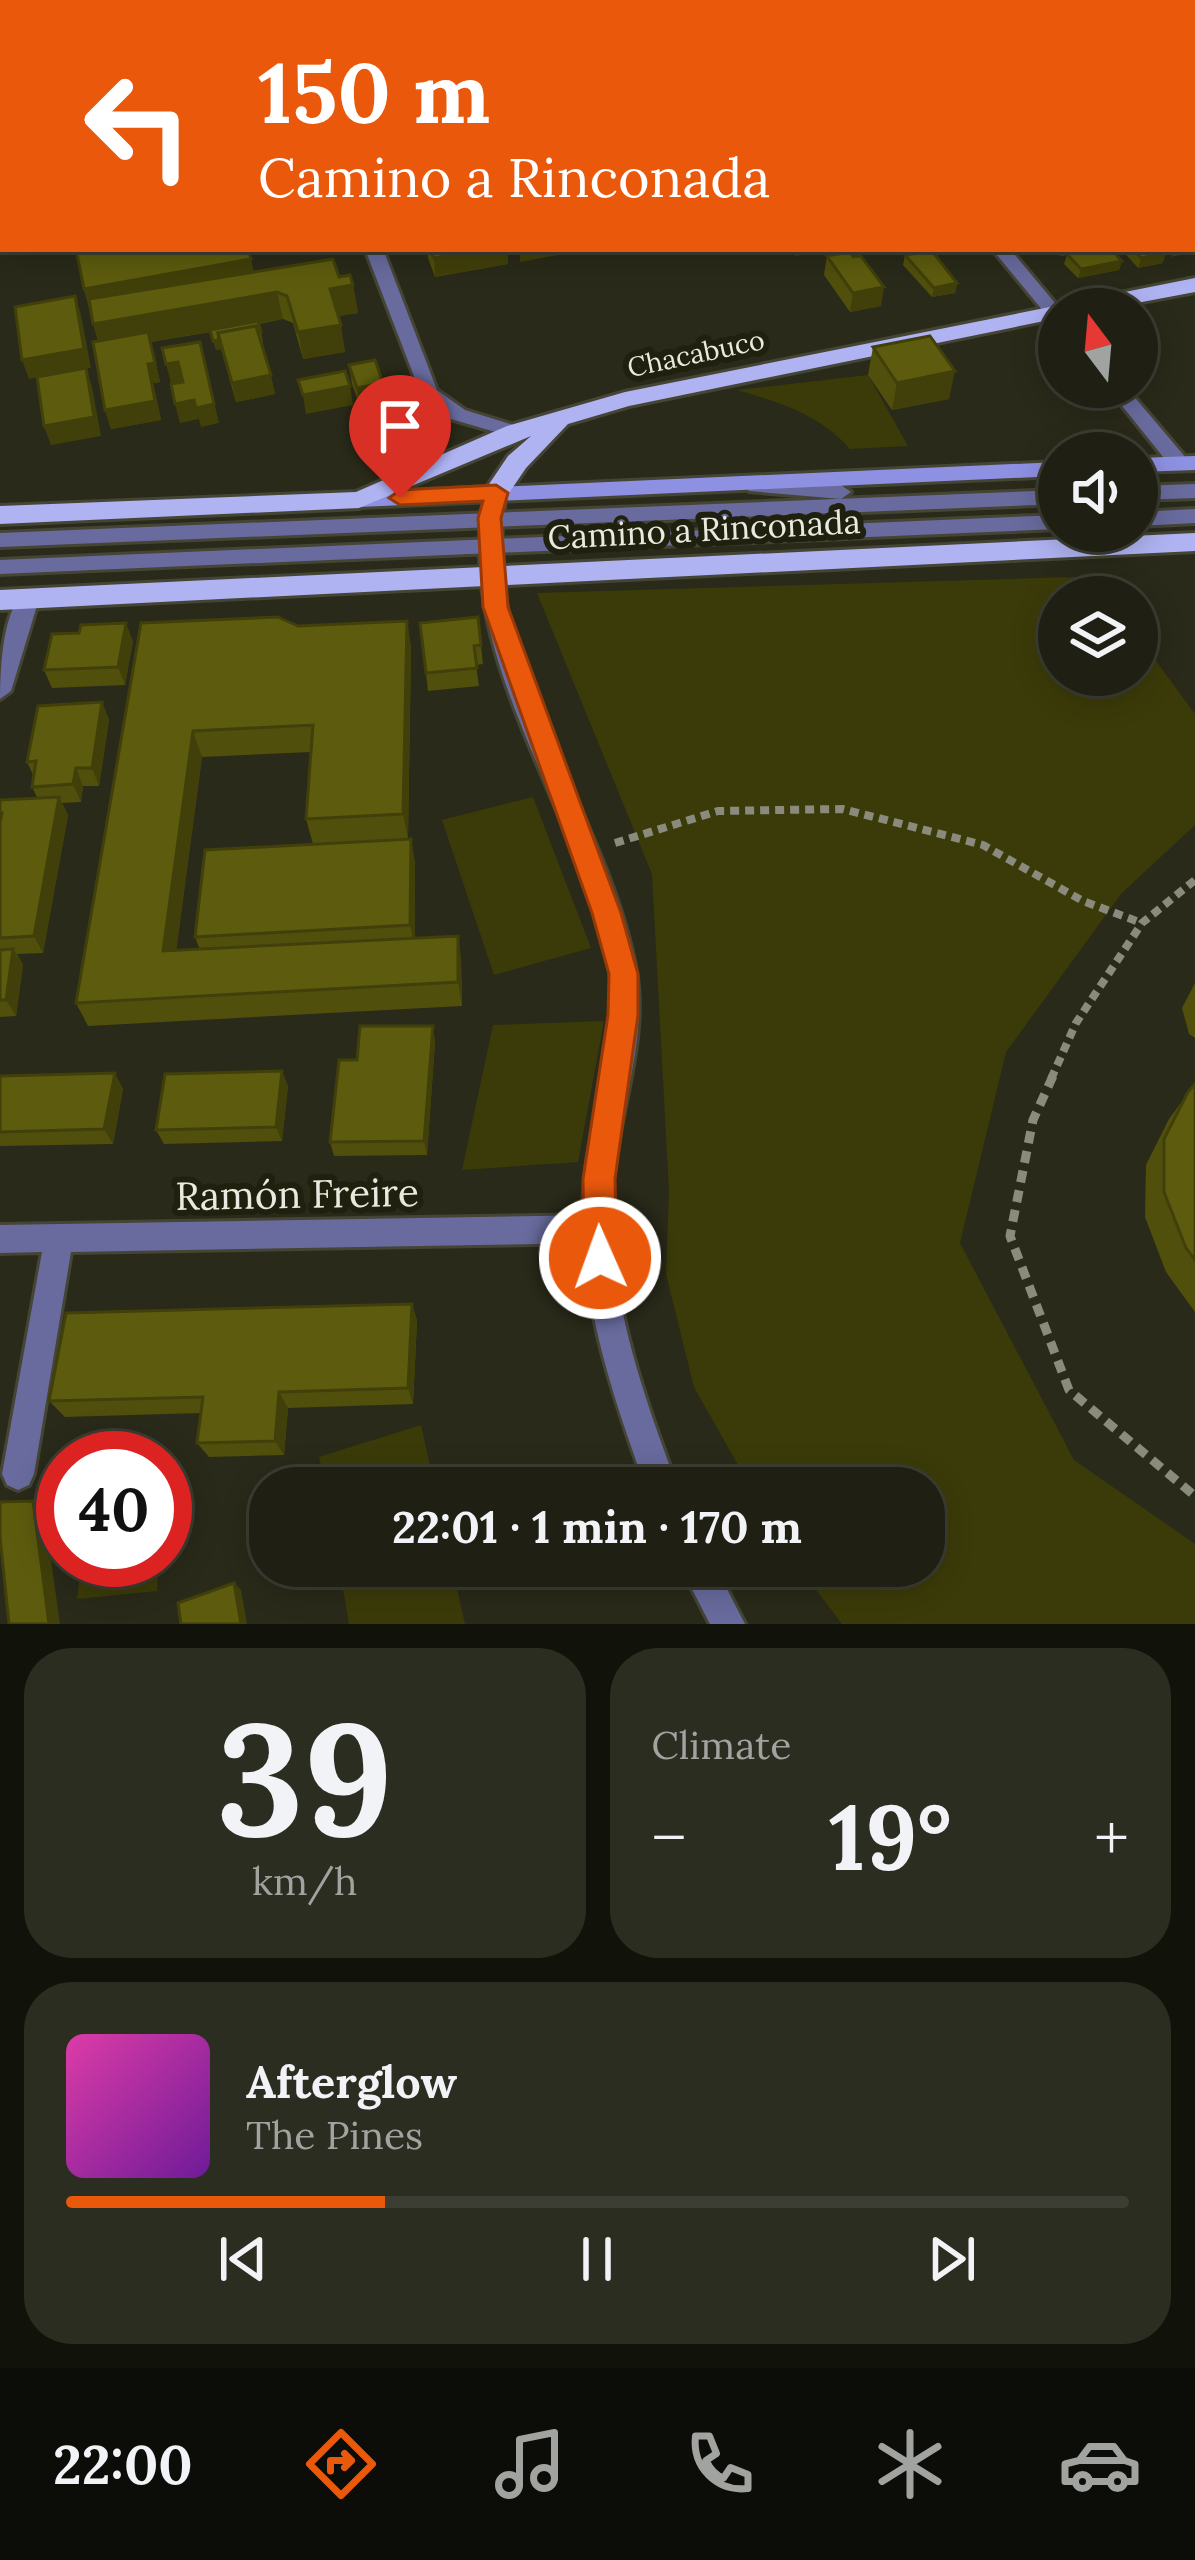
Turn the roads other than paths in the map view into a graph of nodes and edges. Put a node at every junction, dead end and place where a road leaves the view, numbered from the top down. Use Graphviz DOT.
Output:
graph roads {
  1 [pos="375,252"];
  2 [pos="1003,252"];
  3 [pos="1195,285"];
  4 [pos="1038,290"];
  5 [pos="1158,293"];
  6 [pos="1038,317"];
  7 [pos="1136,408"];
  8 [pos="566,417"];
  9 [pos="516,433"];
  10 [pos="1187,463"];
  11 [pos="1038,470"];
  12 [pos="721,484"];
  13 [pos="1195,491"];
  14 [pos="496,493"];
  15 [pos="1158,493"];
  16 [pos="1038,498"];
  17 [pos="358,500"];
  18 [pos="975,501"];
  19 [pos="285,504"];
  20 [pos="0,515"];
  21 [pos="1195,516"];
  22 [pos="490,518"];
  23 [pos="1158,518"];
  24 [pos="1038,523"];
  25 [pos="124,534"];
  26 [pos="0,540"];
  27 [pos="1195,542"];
  28 [pos="490,562"];
  29 [pos="0,567"];
  30 [pos="14,600"];
  31 [pos="0,691"];
  32 [pos="596,1229"];
  33 [pos="59,1238"];
  34 [pos="0,1239"];
  35 [pos="655,1467"];
  36 [pos="18,1474"];
  37 [pos="709,1587"];
  38 [pos="728,1624"];
  1 -- 9 [label="street"];
  2 -- 4 [label="street"];
  3 -- 5 [label="main road, Chacabuco"];
  6 -- 8 [label="main road, Chacabuco"];
  7 -- 10 [label="street"];
  8 -- 9 [label="main road, Chacabuco"];
  8 -- 14 [label="main road"];
  9 -- 17 [label="main road, Chacabuco"];
  11 -- 12 [label="main road, Camino a Rinconada"];
  12 -- 14 [label="main road, Camino a Rinconada"];
  12 -- 18 [label="street"];
  13 -- 15 [label="street"];
  14 -- 17 [label="main road, Camino a Rinconada"];
  14 -- 22 [label="street"];
  16 -- 18 [label="street"];
  17 -- 19 [label="main road, Camino a Rinconada"];
  18 -- 22 [label="street"];
  19 -- 20 [label="main road, Camino a Rinconada"];
  19 -- 25 [label="street"];
  21 -- 23 [label="street"];
  22 -- 25 [label="street"];
  22 -- 28 [label="street"];
  24 -- 28 [label="street"];
  25 -- 26 [label="street"];
  27 -- 28 [label="main road, Camino a Rinconada"];
  28 -- 29 [label="street"];
  28 -- 30 [label="main road, Camino a Rinconada"];
  28 -- 32 [label="street"];
  30 -- 31 [label="street"];
  32 -- 33 [label="street, Ramón Freire"];
  32 -- 35 [label="street"];
  33 -- 34 [label="street, Ramón Freire"];
  33 -- 36 [label="street"];
  37 -- 38 [label="street"];
}
